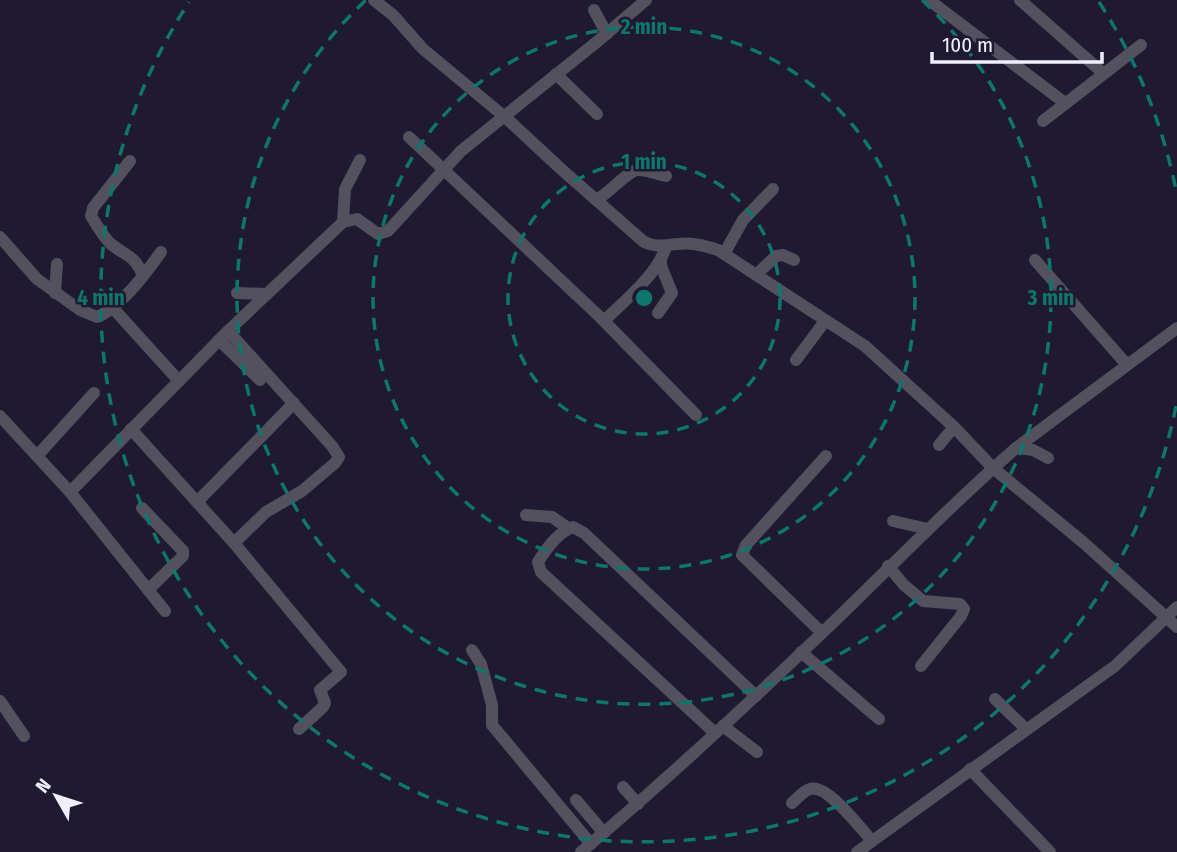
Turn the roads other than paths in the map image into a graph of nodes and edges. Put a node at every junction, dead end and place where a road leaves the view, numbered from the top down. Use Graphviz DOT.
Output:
graph roads {
  1 [pos="374,0"];
  2 [pos="646,0"];
  3 [pos="929,0"];
  4 [pos="1020,0"];
  5 [pos="594,10"];
  6 [pos="607,34"];
  7 [pos="1141,45"];
  8 [pos="1103,72"];
  9 [pos="556,74"];
  10 [pos="1065,103"];
  11 [pos="597,114"];
  12 [pos="505,117"];
  13 [pos="1043,121"];
  14 [pos="409,137"];
  15 [pos="360,160"];
  16 [pos="130,161"];
  17 [pos="443,170"];
  18 [pos="666,176"];
  19 [pos="773,189"];
  20 [pos="596,200"];
  21 [pos="342,222"];
  22 [pos="0,237"];
  23 [pos="161,252"];
  24 [pos="664,252"];
  25 [pos="724,254"];
  26 [pos="1035,260"];
  27 [pos="794,261"];
  28 [pos="57,264"];
  29 [pos="756,275"];
  30 [pos="143,276"];
  31 [pos="55,293"];
  32 [pos="237,293"];
  33 [pos="267,294"];
  34 [pos="102,296"];
  35 [pos="113,307"];
  36 [pos="658,313"];
  37 [pos="600,318"];
  38 [pos="825,321"];
  39 [pos="1177,328"];
  40 [pos="224,335"];
  41 [pos="796,360"];
  42 [pos="1127,365"];
  43 [pos="260,380"];
  44 [pos="179,381"];
  45 [pos="94,393"];
  46 [pos="294,403"];
  47 [pos="696,415"];
  48 [pos="3,424"];
  49 [pos="954,427"];
  50 [pos="131,429"];
  51 [pos="939,444"];
  52 [pos="1016,449"];
  53 [pos="37,456"];
  54 [pos="826,456"];
  55 [pos="1048,458"];
  56 [pos="993,468"];
  57 [pos="71,492"];
  58 [pos="197,502"];
  59 [pos="142,508"];
  60 [pos="526,515"];
  61 [pos="893,521"];
  62 [pos="568,528"];
  63 [pos="928,529"];
  64 [pos="234,543"];
  65 [pos="888,566"];
  66 [pos="148,590"];
  67 [pos="1177,607"];
  68 [pos="165,611"];
  69 [pos="1165,618"];
  70 [pos="1177,627"];
  71 [pos="822,633"];
  72 [pos="472,650"];
  73 [pos="801,652"];
  74 [pos="921,666"];
  75 [pos="756,696"];
  76 [pos="995,699"];
  77 [pos="0,701"];
  78 [pos="879,719"];
  79 [pos="299,729"];
  80 [pos="719,729"];
  81 [pos="1026,729"];
  82 [pos="24,736"];
  83 [pos="757,752"];
  84 [pos="970,769"];
  85 [pos="623,787"];
  86 [pos="576,800"];
  87 [pos="792,803"];
  88 [pos="638,804"];
  89 [pos="604,833"];
  90 [pos="872,841"];
  91 [pos="586,848"];
  92 [pos="857,852"];
  93 [pos="1050,852"];
  1 -- 12 [label="street"];
  2 -- 6 [label="street"];
  3 -- 10 [label="street"];
  4 -- 8 [label="street"];
  5 -- 6 [label="street"];
  6 -- 9 [label="street"];
  7 -- 8 [label="street"];
  8 -- 10 [label="street"];
  9 -- 11 [label="street"];
  9 -- 12 [label="street"];
  10 -- 13 [label="street"];
  12 -- 17 [label="street"];
  12 -- 20 [label="street"];
  14 -- 17 [label="street"];
  15 -- 21 [label="street"];
  16 -- 30 [label="street"];
  17 -- 21 [label="street"];
  17 -- 37 [label="street"];
  18 -- 20 [label="street"];
  19 -- 25 [label="street"];
  20 -- 24 [label="street"];
  21 -- 33 [label="street"];
  22 -- 31 [label="street"];
  23 -- 30 [label="street"];
  24 -- 25 [label="street"];
  24 -- 36 [label="street"];
  24 -- 37 [label="street"];
  25 -- 29 [label="street"];
  26 -- 42 [label="street"];
  27 -- 29 [label="street"];
  28 -- 31 [label="street"];
  29 -- 38 [label="street"];
  30 -- 35 [label="street"];
  31 -- 35 [label="street"];
  32 -- 33 [label="street"];
  33 -- 40 [label="street"];
  34 -- 35 [label="street"];
  35 -- 44 [label="street"];
  37 -- 47 [label="street"];
  38 -- 41 [label="street"];
  38 -- 49 [label="street"];
  39 -- 42 [label="street"];
  40 -- 43 [label="street"];
  40 -- 44 [label="street"];
  40 -- 46 [label="street"];
  42 -- 52 [label="street"];
  44 -- 50 [label="street"];
  45 -- 53 [label="street"];
  46 -- 58 [label="street"];
  46 -- 64 [label="street"];
  48 -- 53 [label="street"];
  49 -- 51 [label="street"];
  49 -- 56 [label="street"];
  50 -- 57 [label="street"];
  50 -- 58 [label="street"];
  52 -- 55 [label="street"];
  52 -- 56 [label="street"];
  53 -- 57 [label="street"];
  54 -- 71 [label="street"];
  56 -- 63 [label="street"];
  56 -- 69 [label="street"];
  57 -- 66 [label="street"];
  58 -- 64 [label="street"];
  59 -- 66 [label="street"];
  60 -- 62 [label="street"];
  61 -- 63 [label="street"];
  62 -- 75 [label="street"];
  62 -- 80 [label="street"];
  63 -- 65 [label="street"];
  64 -- 79 [label="street"];
  65 -- 71 [label="street"];
  65 -- 74 [label="street"];
  66 -- 68 [label="street"];
  67 -- 69 [label="street"];
  69 -- 70 [label="street"];
  69 -- 81 [label="street"];
  71 -- 73 [label="street"];
  72 -- 91 [label="street"];
  73 -- 75 [label="street"];
  73 -- 78 [label="street"];
  75 -- 80 [label="street"];
  76 -- 81 [label="street"];
  77 -- 82 [label="street"];
  80 -- 83 [label="street"];
  80 -- 88 [label="street"];
  81 -- 84 [label="street"];
  84 -- 90 [label="street"];
  84 -- 93 [label="street"];
  85 -- 88 [label="street"];
  86 -- 89 [label="street"];
  87 -- 90 [label="street"];
  88 -- 89 [label="street"];
  89 -- 91 [label="street"];
  90 -- 92 [label="street"];
}
